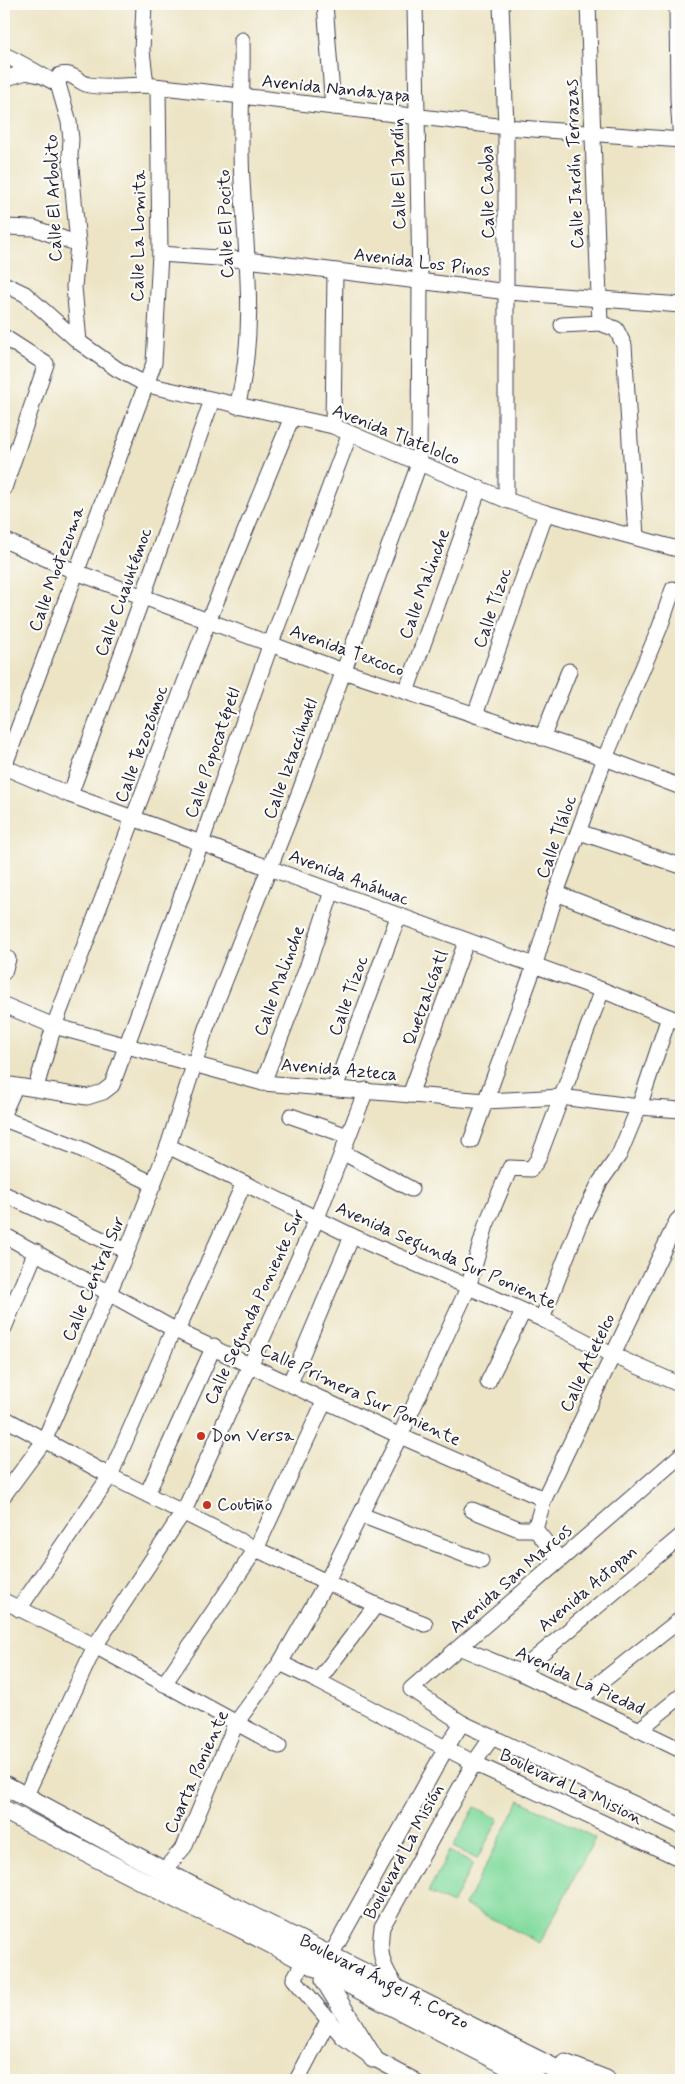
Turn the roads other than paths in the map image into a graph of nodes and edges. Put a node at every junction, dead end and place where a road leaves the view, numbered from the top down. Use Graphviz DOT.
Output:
graph roads {
  1 [pos="144,4"];
  2 [pos="326,4"];
  3 [pos="415,4"];
  4 [pos="501,4"];
  5 [pos="588,4"];
  6 [pos="677,4"];
  7 [pos="242,40"];
  8 [pos="4,55"];
  9 [pos="39,75"];
  10 [pos="4,79"];
  11 [pos="58,84"];
  12 [pos="152,86"];
  13 [pos="243,97"];
  14 [pos="333,107"];
  15 [pos="417,116"];
  16 [pos="506,127"];
  17 [pos="593,132"];
  18 [pos="681,140"];
  19 [pos="4,227"];
  20 [pos="78,244"];
  21 [pos="160,254"];
  22 [pos="247,260"];
  23 [pos="335,272"];
  24 [pos="420,280"];
  25 [pos="4,284"];
  26 [pos="508,292"];
  27 [pos="598,298"];
  28 [pos="681,305"];
  29 [pos="600,323"];
  30 [pos="562,325"];
  31 [pos="4,337"];
  32 [pos="79,342"];
  33 [pos="147,385"];
  34 [pos="212,400"];
  35 [pos="237,406"];
  36 [pos="292,417"];
  37 [pos="333,426"];
  38 [pos="350,433"];
  39 [pos="10,452"];
  40 [pos="419,464"];
  41 [pos="4,488"];
  42 [pos="479,488"];
  43 [pos="506,500"];
  44 [pos="546,513"];
  45 [pos="636,537"];
  46 [pos="4,540"];
  47 [pos="681,550"];
  48 [pos="76,572"];
  49 [pos="673,589"];
  50 [pos="144,596"];
  51 [pos="209,619"];
  52 [pos="271,643"];
  53 [pos="569,670"];
  54 [pos="343,671"];
  55 [pos="406,692"];
  56 [pos="475,715"];
  57 [pos="542,738"];
  58 [pos="605,758"];
  59 [pos="4,767"];
  60 [pos="680,782"];
  61 [pos="70,795"];
  62 [pos="134,819"];
  63 [pos="579,832"];
  64 [pos="201,843"];
  65 [pos="681,866"];
  66 [pos="269,868"];
  67 [pos="332,891"];
  68 [pos="556,893"];
  69 [pos="398,917"];
  70 [pos="681,941"];
  71 [pos="466,942"];
  72 [pos="534,966"];
  73 [pos="602,990"];
  74 [pos="4,1005"];
  75 [pos="675,1019"];
  76 [pos="54,1026"];
  77 [pos="126,1044"];
  78 [pos="194,1065"];
  79 [pos="263,1083"];
  80 [pos="9,1085"];
  81 [pos="36,1088"];
  82 [pos="335,1088"];
  83 [pos="366,1090"];
  84 [pos="410,1095"];
  85 [pos="561,1097"];
  86 [pos="486,1101"];
  87 [pos="639,1107"];
  88 [pos="681,1110"];
  89 [pos="4,1112"];
  90 [pos="291,1116"];
  91 [pos="4,1119"];
  92 [pos="348,1136"];
  93 [pos="471,1142"];
  94 [pos="168,1146"];
  95 [pos="342,1152"];
  96 [pos="244,1183"];
  97 [pos="154,1184"];
  98 [pos="411,1189"];
  99 [pos="4,1194"];
  100 [pos="681,1217"];
  101 [pos="317,1218"];
  102 [pos="4,1235"];
  103 [pos="352,1236"];
  104 [pos="36,1251"];
  105 [pos="127,1251"];
  106 [pos="468,1288"];
  107 [pos="109,1293"];
  108 [pos="523,1312"];
  109 [pos="542,1319"];
  110 [pos="4,1328"];
  111 [pos="176,1330"];
  112 [pos="214,1346"];
  113 [pos="612,1355"];
  114 [pos="249,1363"];
  115 [pos="488,1382"];
  116 [pos="290,1383"];
  117 [pos="681,1385"];
  118 [pos="324,1400"];
  119 [pos="4,1418"];
  120 [pos="400,1436"];
  121 [pos="44,1441"];
  122 [pos="681,1455"];
  123 [pos="110,1476"];
  124 [pos="147,1494"];
  125 [pos="4,1495"];
  126 [pos="544,1499"];
  127 [pos="472,1510"];
  128 [pos="184,1511"];
  129 [pos="361,1515"];
  130 [pos="536,1529"];
  131 [pos="681,1536"];
  132 [pos="256,1549"];
  133 [pos="560,1560"];
  134 [pos="481,1561"];
  135 [pos="326,1583"];
  136 [pos="4,1601"];
  137 [pos="376,1605"];
  138 [pos="19,1609"];
  139 [pos="681,1619"];
  140 [pos="425,1624"];
  141 [pos="95,1646"];
  142 [pos="461,1648"];
  143 [pos="280,1664"];
  144 [pos="519,1672"];
  145 [pos="318,1681"];
  146 [pos="164,1684"];
  147 [pos="681,1696"];
  148 [pos="578,1700"];
  149 [pos="236,1723"];
  150 [pos="462,1723"];
  151 [pos="639,1730"];
  152 [pos="492,1737"];
  153 [pos="279,1746"];
  154 [pos="446,1748"];
  155 [pos="681,1750"];
  156 [pos="474,1763"];
  157 [pos="4,1785"];
  158 [pos="25,1797"];
  159 [pos="4,1810"];
  160 [pos="681,1826"];
  161 [pos="681,1859"];
  162 [pos="164,1870"];
  163 [pos="189,1895"];
  164 [pos="316,1966"];
  165 [pos="398,1989"];
  166 [pos="328,2019"];
  167 [pos="463,2022"];
  168 [pos="373,2058"];
  169 [pos="297,2080"];
  170 [pos="414,2080"];
  171 [pos="512,2080"];
  172 [pos="536,2080"];
  173 [pos="577,2080"];
  174 [pos="606,2080"];
  1 -- 12 [label="street, Calle La Lomita"];
  2 -- 14 [label="street"];
  3 -- 15 [label="street, Calle El Jardín"];
  4 -- 16 [label="street, Calle Caoba"];
  5 -- 17 [label="street, Calle Jardín Terrazas"];
  6 -- 18 [label="street"];
  7 -- 13 [label="street, Calle El Pocito"];
  8 -- 9 [label="street"];
  9 -- 10 [label="street"];
  9 -- 11 [label="street"];
  11 -- 12 [label="street, Avenida Nandayapa"];
  11 -- 20 [label="street, Calle El Arbolito"];
  12 -- 13 [label="street, Avenida Nandayapa"];
  12 -- 21 [label="street, Calle La Lomita"];
  13 -- 14 [label="street, Avenida Nandayapa"];
  13 -- 22 [label="street, Calle El Pocito"];
  14 -- 15 [label="street, Avenida Nandayapa"];
  15 -- 16 [label="street, Avenida Nandayapa"];
  15 -- 24 [label="street, Calle El Jardín"];
  16 -- 17 [label="street, Avenida Nandayapa"];
  16 -- 26 [label="street, Calle Caoba"];
  17 -- 18 [label="street, Avenida Nandayapa"];
  17 -- 27 [label="street, Calle Jardín Terrazas"];
  19 -- 20 [label="street"];
  20 -- 32 [label="street, Calle El Arbolito"];
  21 -- 22 [label="street, Avenida Los Pinos"];
  21 -- 33 [label="street, Calle La Lomita"];
  22 -- 23 [label="street, Avenida Los Pinos"];
  22 -- 35 [label="street, Calle El Pocito"];
  23 -- 24 [label="street, Avenida Los Pinos"];
  23 -- 37 [label="street"];
  24 -- 26 [label="street, Avenida Los Pinos"];
  24 -- 40 [label="street, Calle El Jardín"];
  25 -- 32 [label="street, Avenida Tlatelolco"];
  26 -- 27 [label="street, Avenida Los Pinos"];
  26 -- 43 [label="street, Calle Caoba"];
  27 -- 28 [label="street, Avenida Los Pinos"];
  27 -- 29 [label="street, Calle Jardín Terrazas"];
  29 -- 30 [label="street"];
  29 -- 45 [label="street"];
  31 -- 39 [label="street"];
  32 -- 33 [label="street, Avenida Tlatelolco"];
  33 -- 34 [label="street, Avenida Tlatelolco"];
  33 -- 48 [label="street, Calle Moctezuma"];
  34 -- 35 [label="street, Avenida Tlatelolco"];
  34 -- 50 [label="street, Calle Cuauhtémoc"];
  35 -- 36 [label="street, Avenida Tlatelolco"];
  36 -- 37 [label="street, Avenida Tlatelolco"];
  36 -- 51 [label="street, Calle Tezozómoc"];
  37 -- 38 [label="street, Avenida Tlatelolco"];
  38 -- 40 [label="street, Avenida Tlatelolco"];
  38 -- 52 [label="street, Calle Popocatépetl"];
  39 -- 41 [label="street"];
  40 -- 42 [label="street, Avenida Tlatelolco"];
  40 -- 54 [label="street, Calle Iztaccíhuatl"];
  42 -- 43 [label="street, Avenida Tlatelolco"];
  42 -- 55 [label="street, Calle Malinche"];
  43 -- 44 [label="street, Avenida Tlatelolco"];
  44 -- 45 [label="street, Avenida Tlatelolco"];
  44 -- 56 [label="street, Calle Tízoc"];
  45 -- 47 [label="street, Avenida Tlatelolco"];
  46 -- 48 [label="street, Avenida Texcoco"];
  48 -- 50 [label="street, Avenida Texcoco"];
  48 -- 59 [label="street, Calle Moctezuma"];
  49 -- 58 [label="street, Calle Tláloc"];
  50 -- 51 [label="street, Avenida Texcoco"];
  50 -- 61 [label="street, Calle Cuauhtémoc"];
  51 -- 52 [label="street, Avenida Texcoco"];
  51 -- 62 [label="street, Calle Tezozómoc"];
  52 -- 54 [label="street, Avenida Texcoco"];
  52 -- 64 [label="street, Calle Popocatépetl"];
  53 -- 57 [label="street"];
  54 -- 55 [label="street, Avenida Texcoco"];
  54 -- 66 [label="street, Calle Iztaccíhuatl"];
  55 -- 56 [label="street, Avenida Texcoco"];
  56 -- 57 [label="street, Avenida Texcoco"];
  57 -- 58 [label="street, Avenida Texcoco"];
  58 -- 60 [label="street, Avenida Texcoco"];
  58 -- 63 [label="street, Calle Tláloc"];
  59 -- 61 [label="street, Avenida Anáhuac"];
  61 -- 62 [label="street, Avenida Anáhuac"];
  62 -- 64 [label="street, Avenida Anáhuac"];
  62 -- 76 [label="street, Calle Tezozómoc"];
  63 -- 65 [label="street"];
  63 -- 68 [label="street, Calle Tláloc"];
  64 -- 66 [label="street, Avenida Anáhuac"];
  64 -- 77 [label="street, Calle Popocatépetl"];
  66 -- 67 [label="street, Avenida Anáhuac"];
  66 -- 78 [label="street, Calle Iztaccíhuatl"];
  67 -- 69 [label="street, Avenida Anáhuac"];
  67 -- 79 [label="street, Calle Malinche"];
  68 -- 70 [label="street"];
  68 -- 72 [label="street, Calle Tláloc"];
  69 -- 71 [label="street, Avenida Anáhuac"];
  69 -- 82 [label="street, Calle Tízoc"];
  71 -- 72 [label="street, Avenida Anáhuac"];
  71 -- 84 [label="street, Quetzalcóatl"];
  72 -- 73 [label="street, Avenida Anáhuac"];
  72 -- 86 [label="street, Calle Tláloc"];
  73 -- 75 [label="street, Avenida Anáhuac"];
  73 -- 85 [label="street"];
  74 -- 76 [label="street, Avenida Azteca"];
  75 -- 87 [label="street"];
  76 -- 77 [label="street, Avenida Azteca"];
  76 -- 81 [label="street, Calle Tezozómoc"];
  77 -- 78 [label="street, Avenida Azteca"];
  77 -- 81 [label="street, Calle Popocatépetl"];
  78 -- 79 [label="street, Avenida Azteca"];
  78 -- 94 [label="street, Calle Central Sur"];
  79 -- 82 [label="street, Avenida Azteca"];
  80 -- 81 [label="street"];
  80 -- 89 [label="street"];
  82 -- 83 [label="street, Avenida Azteca"];
  83 -- 84 [label="street, Avenida Azteca"];
  83 -- 92 [label="street, Calle Segunda Poniente Sur"];
  84 -- 86 [label="street, Avenida Azteca"];
  85 -- 86 [label="street, Avenida Azteca"];
  85 -- 87 [label="street, Avenida Azteca"];
  85 -- 106 [label="street"];
  86 -- 93 [label="street, Calle Tláloc"];
  87 -- 88 [label="street, Avenida Azteca"];
  87 -- 109 [label="street"];
  90 -- 92 [label="street"];
  91 -- 97 [label="street"];
  92 -- 95 [label="street, Calle Segunda Poniente Sur"];
  94 -- 96 [label="street, Avenida Segunda Sur Poniente"];
  94 -- 97 [label="street, Calle Central Sur"];
  95 -- 98 [label="street"];
  95 -- 101 [label="street, Calle Segunda Poniente Sur"];
  96 -- 101 [label="street, Avenida Segunda Sur Poniente"];
  96 -- 111 [label="street"];
  97 -- 105 [label="street, Calle Central Sur"];
  99 -- 105 [label="street"];
  100 -- 113 [label="street, Calle Atetelco"];
  101 -- 103 [label="street, Avenida Segunda Sur Poniente"];
  101 -- 114 [label="street, Calle Segunda Poniente Sur"];
  102 -- 104 [label="street, Calle Primera Sur Poniente"];
  103 -- 106 [label="street, Avenida Segunda Sur Poniente"];
  103 -- 116 [label="street"];
  104 -- 107 [label="street, Calle Primera Sur Poniente"];
  104 -- 110 [label="street"];
  105 -- 107 [label="street, Calle Central Sur"];
  106 -- 108 [label="street, Avenida Segunda Sur Poniente"];
  106 -- 120 [label="street"];
  107 -- 111 [label="street, Calle Primera Sur Poniente"];
  107 -- 121 [label="street, Calle Central Sur"];
  108 -- 109 [label="street, Avenida Segunda Sur Poniente"];
  108 -- 115 [label="street"];
  109 -- 113 [label="street, Avenida Segunda Sur Poniente"];
  111 -- 112 [label="street, Calle Primera Sur Poniente"];
  111 -- 123 [label="street"];
  112 -- 114 [label="street, Calle Primera Sur Poniente"];
  112 -- 124 [label="street"];
  113 -- 117 [label="street, Avenida Segunda Sur Poniente"];
  113 -- 126 [label="street, Calle Atetelco"];
  114 -- 116 [label="street, Calle Primera Sur Poniente"];
  114 -- 128 [label="street, Calle Segunda Poniente Sur"];
  116 -- 118 [label="street, Calle Primera Sur Poniente"];
  118 -- 120 [label="street, Calle Primera Sur Poniente"];
  118 -- 132 [label="street"];
  119 -- 121 [label="street"];
  120 -- 126 [label="street, Calle Primera Sur Poniente"];
  120 -- 129 [label="street, Cuarta Poniente"];
  121 -- 123 [label="street"];
  121 -- 125 [label="street, Calle Central Sur"];
  122 -- 133 [label="street, Avenida San Marcos"];
  123 -- 124 [label="street"];
  123 -- 138 [label="street"];
  124 -- 128 [label="street"];
  126 -- 130 [label="street, Calle Atetelco"];
  127 -- 130 [label="street"];
  128 -- 132 [label="street"];
  128 -- 141 [label="street, Calle Segunda Poniente Sur"];
  129 -- 134 [label="street"];
  129 -- 135 [label="street, Cuarta Poniente"];
  130 -- 133 [label="street"];
  131 -- 144 [label="street, Avenida Actopan"];
  132 -- 135 [label="street"];
  132 -- 146 [label="street"];
  133 -- 142 [label="street, Avenida San Marcos"];
  135 -- 137 [label="street"];
  135 -- 143 [label="street, Cuarta Poniente"];
  136 -- 138 [label="street"];
  137 -- 140 [label="street"];
  137 -- 145 [label="street"];
  138 -- 141 [label="street"];
  139 -- 148 [label="street"];
  141 -- 146 [label="street"];
  141 -- 158 [label="street, Calle Segunda Poniente Sur"];
  142 -- 144 [label="street, Avenida La Piedad"];
  142 -- 150 [label="street, Avenida San Marcos"];
  143 -- 145 [label="street, Boulevard La Mision"];
  143 -- 149 [label="street, Cuarta Poniente"];
  144 -- 148 [label="street, Avenida La Piedad"];
  145 -- 154 [label="street, Boulevard La Mision"];
  146 -- 149 [label="street"];
  147 -- 151 [label="street"];
  148 -- 151 [label="street, Avenida La Piedad"];
  149 -- 153 [label="street"];
  149 -- 162 [label="street, Cuarta Poniente"];
  150 -- 152 [label="street, Boulevard La Mision"];
  150 -- 154 [label="street, Boulevard La Misión"];
  151 -- 155 [label="street, Avenida La Piedad"];
  152 -- 156 [label="street, Boulevard La Misión"];
  152 -- 160 [label="street, Boulevard La Mision"];
  154 -- 156 [label="street, Boulevard La Mision"];
  154 -- 164 [label="street, Boulevard La Misión"];
  156 -- 161 [label="street, Boulevard La Mision"];
  156 -- 165 [label="street, Boulevard La Misión"];
  157 -- 158 [label="main road"];
  158 -- 162 [label="main road"];
  159 -- 163 [label="main road"];
  162 -- 163 [label="main road"];
  163 -- 164 [label="main road, Boulevard Ángel A. Corzo"];
  163 -- 164 [label="main road, Boulevard Ángel A. Corzo"];
  164 -- 165 [label="main road, Boulevard Ángel A. Corzo"];
  164 -- 166 [label="street"];
  164 -- 168 [label="main road"];
  164 -- 171 [label="main road, Boulevard Ángel A. Corzo"];
  164 -- 172 [label="main road"];
  165 -- 167 [label="main road, Boulevard Ángel A. Corzo"];
  166 -- 168 [label="street"];
  166 -- 169 [label="street"];
  167 -- 173 [label="main road, Boulevard Ángel A. Corzo"];
  167 -- 174 [label="main road"];
  168 -- 170 [label="street"];
}
